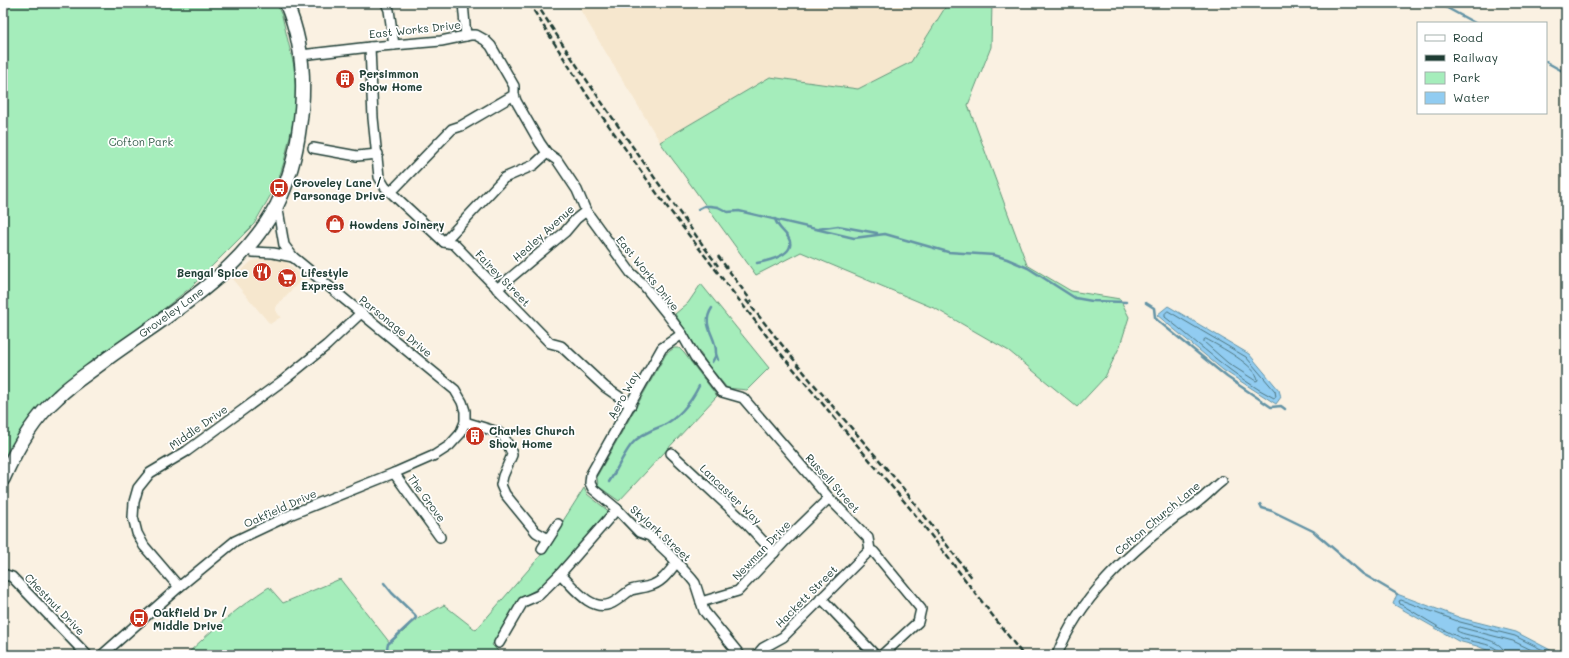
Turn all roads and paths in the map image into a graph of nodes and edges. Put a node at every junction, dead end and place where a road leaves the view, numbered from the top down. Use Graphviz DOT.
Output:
graph roads {
  1 [pos="286,3"];
  2 [pos="386,3"];
  3 [pos="463,3"];
  4 [pos="466,36"];
  5 [pos="394,44"];
  6 [pos="370,47"];
  7 [pos="301,55"];
  8 [pos="514,96"];
  9 [pos="313,148"];
  10 [pos="547,153"];
  11 [pos="378,154"];
  12 [pos="391,192"];
  13 [pos="277,204"];
  14 [pos="586,211"];
  15 [pos="281,236"];
  16 [pos="444,242"];
  17 [pos="247,248"];
  18 [pos="273,253"];
  19 [pos="293,258"];
  20 [pos="497,289"];
  21 [pos="361,313"];
  22 [pos="682,334"];
  23 [pos="631,405"];
  24 [pos="465,422"];
  25 [pos="671,453"];
  26 [pos="394,473"];
  27 [pos="591,474"];
  28 [pos="3,479"];
  29 [pos="1222,481"];
  30 [pos="829,498"];
  31 [pos="617,509"];
  32 [pos="558,524"];
  33 [pos="440,537"];
  34 [pos="548,539"];
  35 [pos="542,549"];
  36 [pos="870,550"];
  37 [pos="774,553"];
  38 [pos="677,562"];
  39 [pos="3,574"];
  40 [pos="560,574"];
  41 [pos="179,587"];
  42 [pos="822,598"];
  43 [pos="701,602"];
  44 [pos="499,643"];
  45 [pos="87,655"];
  46 [pos="102,655"];
  47 [pos="740,655"];
  48 [pos="757,655"];
  49 [pos="875,655"];
  50 [pos="882,655"];
  51 [pos="1057,655"];
  1 -- 7 [label="main road, Groveley Lane"];
  2 -- 5 [label="street"];
  3 -- 4 [label="street"];
  4 -- 5 [label="street, East Works Drive"];
  4 -- 8 [label="street, East Works Drive"];
  5 -- 6 [label="street, East Works Drive"];
  6 -- 7 [label="street, East Works Drive"];
  6 -- 11 [label="street, Fairey Street"];
  7 -- 13 [label="main road, Groveley Lane"];
  8 -- 10 [label="street, East Works Drive"];
  8 -- 12 [label="street"];
  9 -- 11 [label="street"];
  10 -- 14 [label="street, East Works Drive"];
  10 -- 16 [label="street"];
  11 -- 12 [label="street, Fairey Street"];
  12 -- 16 [label="street, Fairey Street"];
  13 -- 15 [label="street, Parsonage Drive"];
  13 -- 17 [label="main road, Groveley Lane"];
  14 -- 20 [label="street, Healey Avenue"];
  14 -- 22 [label="street, East Works Drive"];
  15 -- 18 [label="street"];
  15 -- 19 [label="street, Parsonage Drive"];
  16 -- 20 [label="street, Fairey Street"];
  17 -- 18 [label="street, Parsonage Drive"];
  17 -- 28 [label="main road, Groveley Lane"];
  18 -- 19 [label="street, Parsonage Drive"];
  19 -- 21 [label="street, Parsonage Drive"];
  20 -- 23 [label="street, Fairey Street"];
  21 -- 24 [label="street, Parsonage Drive"];
  21 -- 41 [label="street, Middle Drive"];
  22 -- 23 [label="street, Aero Way"];
  22 -- 30 [label="street, Russell Street"];
  23 -- 27 [label="street, Aero Way"];
  24 -- 26 [label="street, Oakfield Drive"];
  24 -- 34 [label="street"];
  25 -- 37 [label="street, Lancaster Way"];
  26 -- 33 [label="street, The Grove"];
  26 -- 41 [label="street, Oakfield Drive"];
  27 -- 31 [label="street, Skylark Street"];
  29 -- 51 [label="street, Cofton Church Lane"];
  30 -- 36 [label="street, Russell Street"];
  30 -- 37 [label="street, Newman Drive"];
  31 -- 38 [label="street, Skylark Street"];
  31 -- 40 [label="street, Skylark Street"];
  32 -- 34 [label="street"];
  34 -- 35 [label="street"];
  36 -- 42 [label="street, Hackett Street"];
  36 -- 50 [label="street, Russell Street"];
  37 -- 43 [label="street, Newman Drive"];
  38 -- 40 [label="street"];
  38 -- 43 [label="street, Skylark Street"];
  39 -- 45 [label="street, Chestnut Drive"];
  40 -- 44 [label="street, Skylark Street"];
  41 -- 46 [label="street, Oakfield Drive"];
  42 -- 48 [label="street, Hackett Street"];
  42 -- 49 [label="street"];
  43 -- 47 [label="street, Skylark Street"];
}
